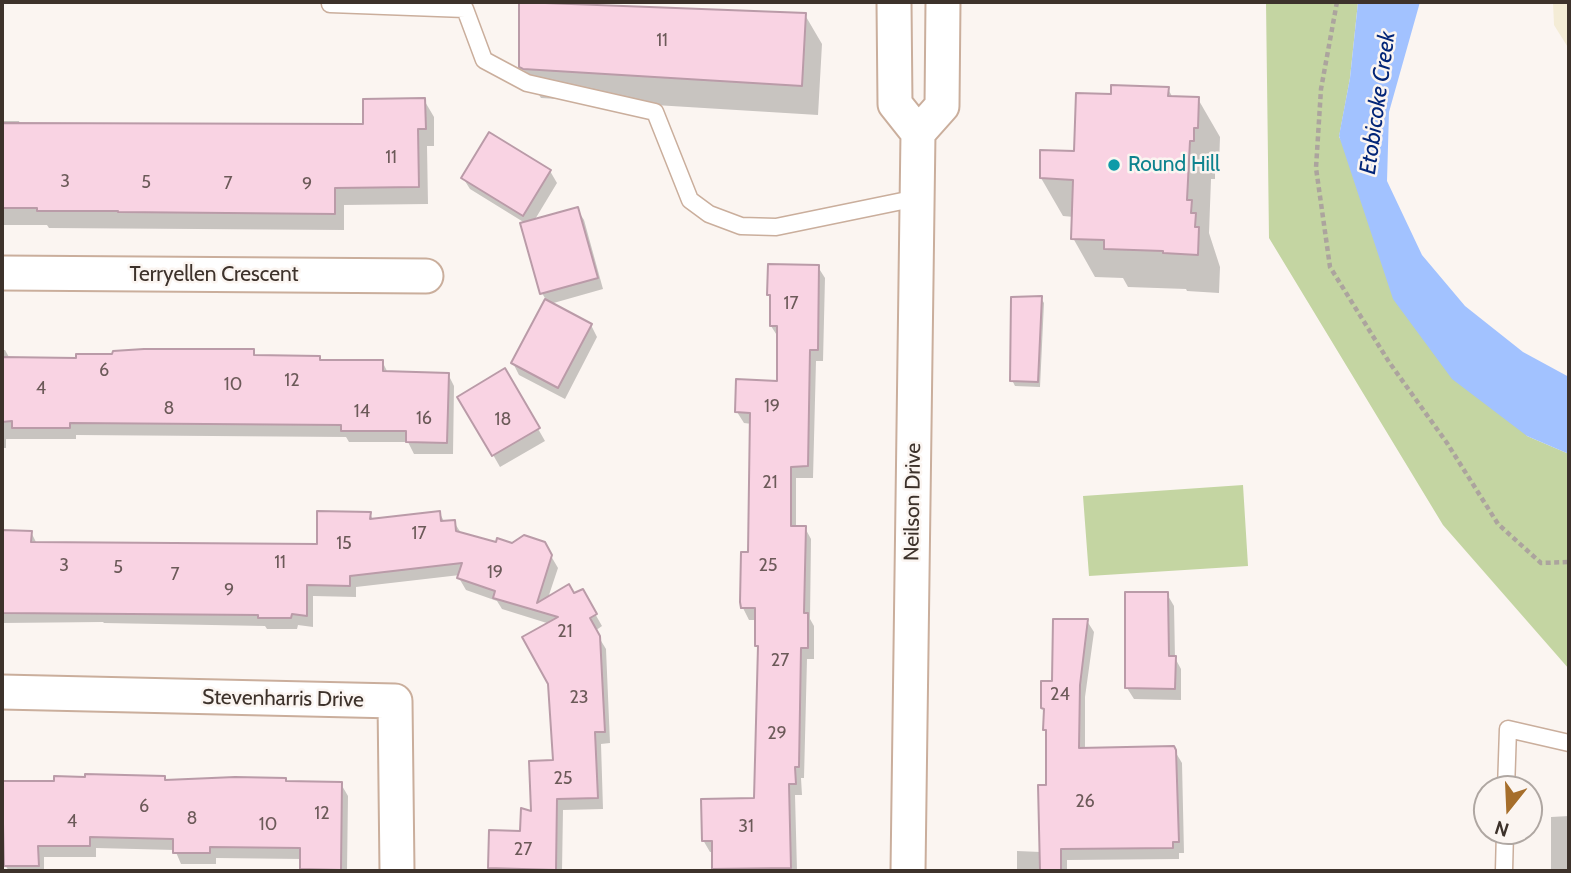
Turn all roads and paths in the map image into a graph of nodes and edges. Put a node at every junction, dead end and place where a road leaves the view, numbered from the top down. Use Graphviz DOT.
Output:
graph roads {
  1 [pos="894,2"];
  2 [pos="943,2"];
  3 [pos="1337,2"];
  4 [pos="330,4"];
  5 [pos="918,133"];
  6 [pos="917,198"];
  7 [pos="2,273"];
  8 [pos="426,276"];
  9 [pos="1569,562"];
  10 [pos="2,692"];
  11 [pos="1569,743"];
  12 [pos="1506,775"];
  13 [pos="1505,845"];
  14 [pos="397,871"];
  15 [pos="908,871"];
  16 [pos="1504,871"];
  1 -- 5 [label="street"];
  2 -- 5 [label="street"];
  3 -- 9 [label="path"];
  4 -- 6 [label="lane"];
  5 -- 6 [label="street, Neilson Drive"];
  6 -- 15 [label="street, Neilson Drive"];
  7 -- 8 [label="street, Terryellen Crescent"];
  10 -- 14 [label="street, Stevenharris Drive"];
  11 -- 12 [label="lane"];
  13 -- 16 [label="lane"];
}
